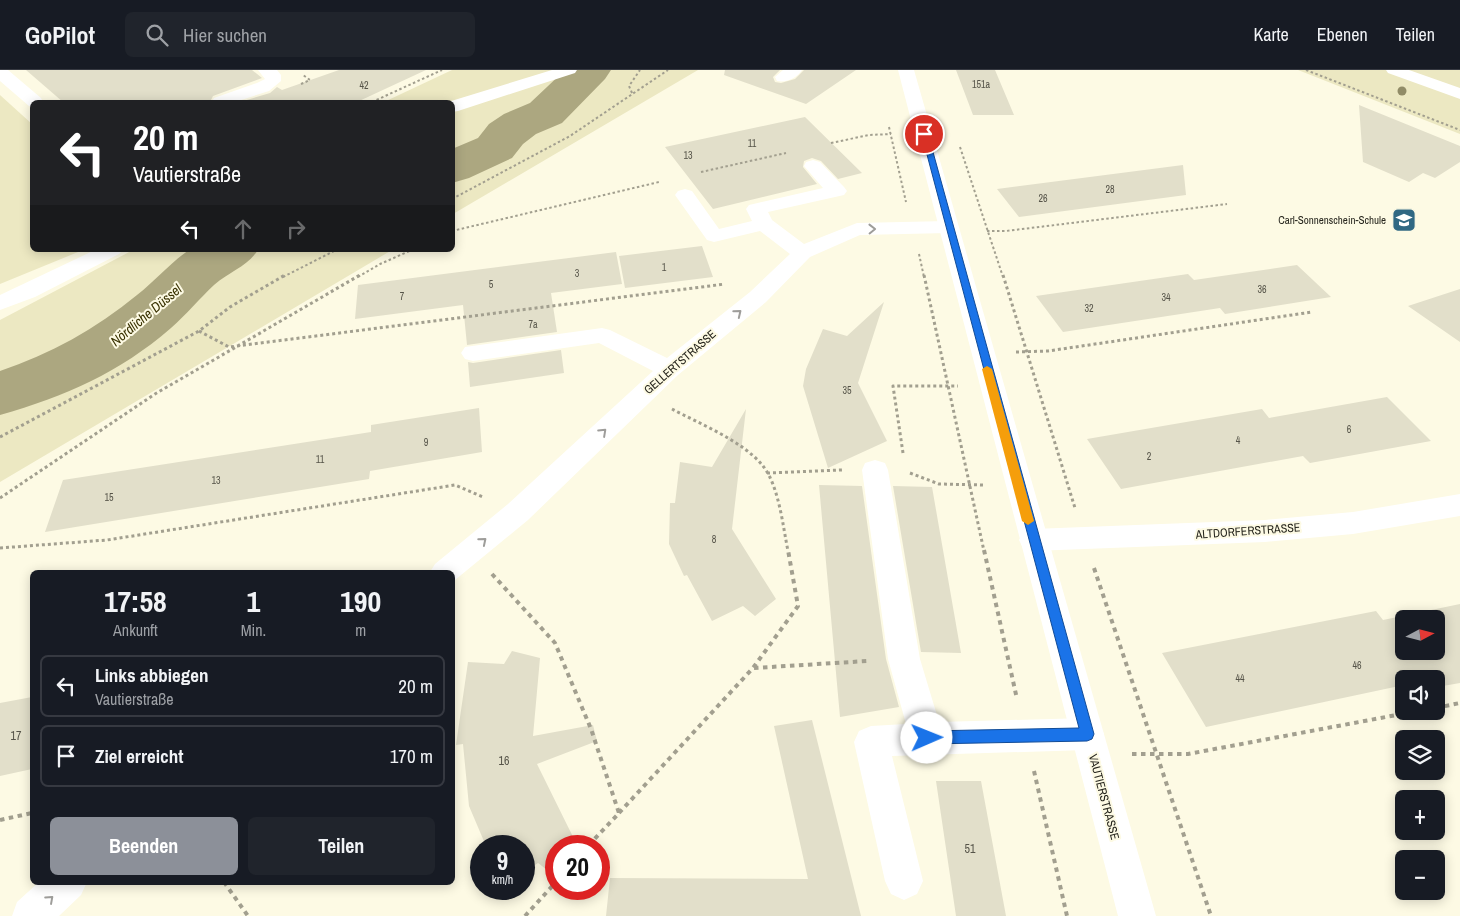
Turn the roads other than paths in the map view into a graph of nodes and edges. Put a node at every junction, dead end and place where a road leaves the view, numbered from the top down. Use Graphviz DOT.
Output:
graph roads {
  1 [pos="266,70"];
  2 [pos="906,70"];
  3 [pos="1394,70"];
  4 [pos="0,72"];
  5 [pos="563,72"];
  6 [pos="1460,94"];
  7 [pos="34,100"];
  8 [pos="226,100"];
  9 [pos="455,106"];
  10 [pos="813,166"];
  11 [pos="685,195"];
  12 [pos="764,224"];
  13 [pos="948,227"];
  14 [pos="108,252"];
  15 [pos="803,253"];
  16 [pos="27,292"];
  17 [pos="0,303"];
  18 [pos="0,311"];
  19 [pos="473,353"];
  20 [pos="669,369"];
  21 [pos="875,470"];
  22 [pos="1460,505"];
  23 [pos="1034,540"];
  24 [pos="448,570"];
  25 [pos="927,738"];
  26 [pos="1089,744"];
  27 [pos="904,881"];
  28 [pos="65,885"];
  29 [pos="31,916"];
  30 [pos="1137,916"];
  1 -- 8 [label="street"];
  2 -- 13 [label="street, VAUTIERSTRASSE"];
  3 -- 6 [label="street"];
  4 -- 7 [label="street"];
  5 -- 9 [label="street"];
  10 -- 12 [label="street"];
  11 -- 12 [label="street"];
  12 -- 15 [label="street"];
  15 -- 13 [label="street, GELLERTSTRASSE, one-way"];
  13 -- 23 [label="street, VAUTIERSTRASSE"];
  14 -- 16 [label="street"];
  20 -- 15 [label="street, GELLERTSTRASSE, one-way"];
  16 -- 17 [label="street"];
  16 -- 18 [label="street"];
  19 -- 20 [label="street"];
  24 -- 20 [label="street, GELLERTSTRASSE, one-way"];
  21 -- 25 [label="street"];
  22 -- 23 [label="street, ALTDORFERSTRASSE"];
  23 -- 26 [label="street, VAUTIERSTRASSE"];
  25 -- 26 [label="street"];
  25 -- 27 [label="street"];
  26 -- 30 [label="street, VAUTIERSTRASSE"];
  29 -- 28 [label="street, one-way"];
}
